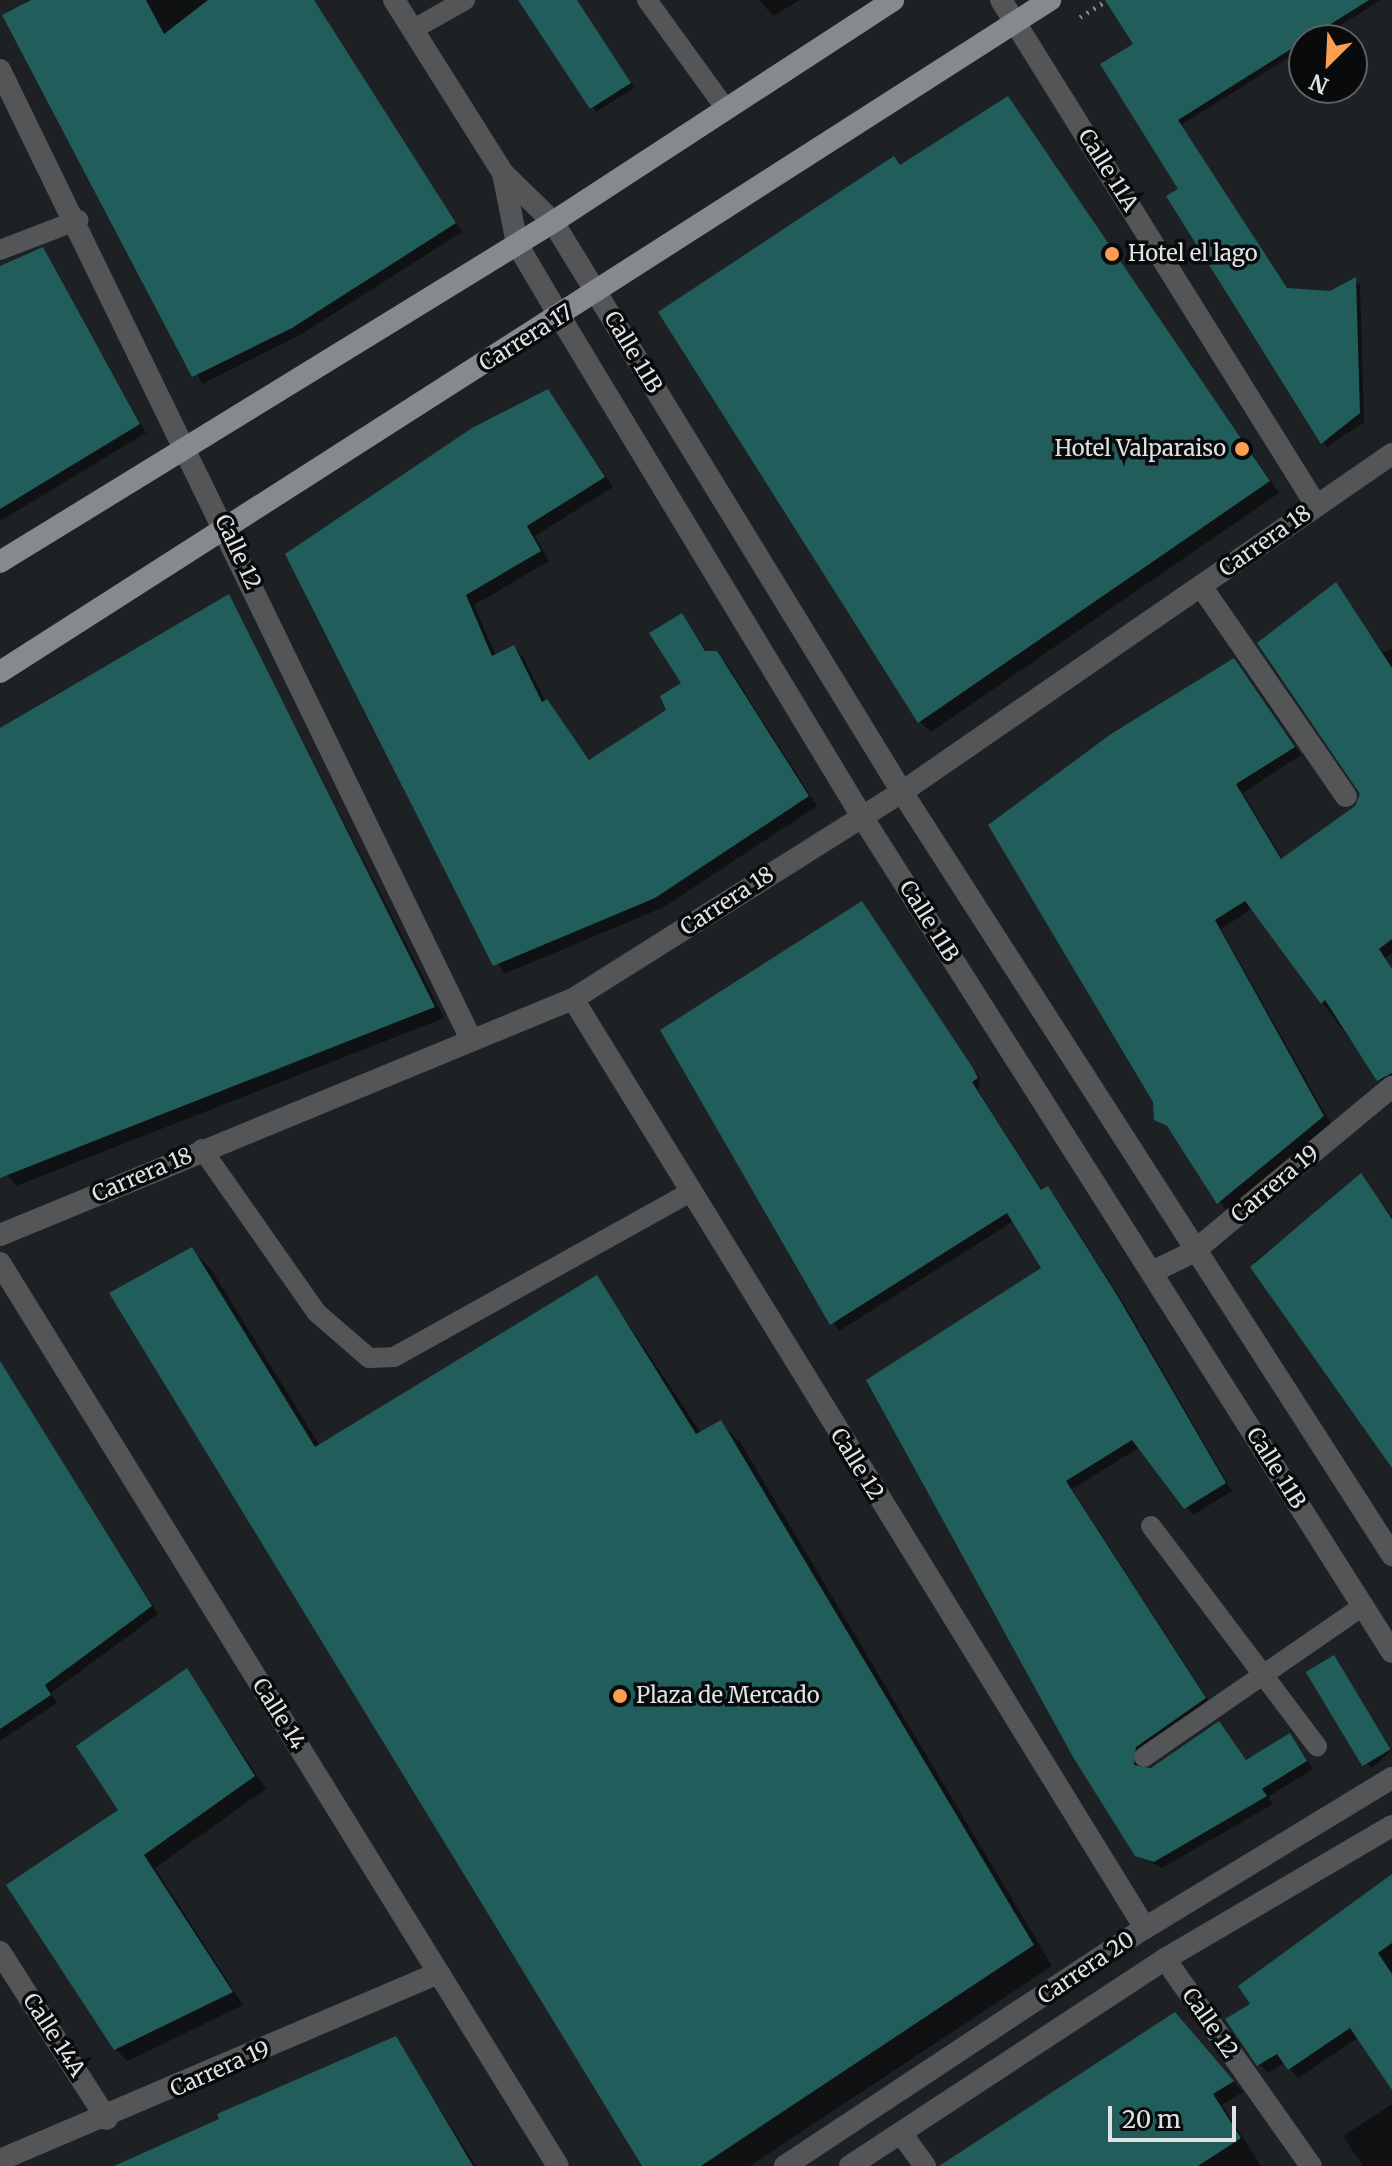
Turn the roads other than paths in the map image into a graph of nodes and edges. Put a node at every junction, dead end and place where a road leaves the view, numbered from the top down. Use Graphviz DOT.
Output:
graph roads {
  1 [pos="394,0"];
  2 [pos="465,0"];
  3 [pos="647,0"];
  4 [pos="893,0"];
  5 [pos="1001,0"];
  6 [pos="1050,0"];
  7 [pos="1017,24"];
  8 [pos="412,30"];
  9 [pos="0,70"];
  10 [pos="726,109"];
  11 [pos="503,173"];
  12 [pos="78,220"];
  13 [pos="553,222"];
  14 [pos="517,244"];
  15 [pos="0,250"];
  16 [pos="597,294"];
  17 [pos="560,317"];
  18 [pos="187,442"];
  19 [pos="1392,454"];
  20 [pos="1316,505"];
  21 [pos="227,530"];
  22 [pos="0,562"];
  23 [pos="1201,586"];
  24 [pos="0,672"];
  25 [pos="902,792"];
  26 [pos="1346,796"];
  27 [pos="861,815"];
  28 [pos="573,999"];
  29 [pos="470,1037"];
  30 [pos="1392,1087"];
  31 [pos="202,1149"];
  32 [pos="691,1192"];
  33 [pos="0,1235"];
  34 [pos="1193,1252"];
  35 [pos="0,1263"];
  36 [pos="1152,1272"];
  37 [pos="1151,1526"];
  38 [pos="1392,1555"];
  39 [pos="1364,1605"];
  40 [pos="1392,1652"];
  41 [pos="1263,1673"];
  42 [pos="1317,1746"];
  43 [pos="1144,1757"];
  44 [pos="1392,1778"];
  45 [pos="1392,1826"];
  46 [pos="1145,1928"];
  47 [pos="0,1952"];
  48 [pos="1165,1959"];
  49 [pos="439,1973"];
  50 [pos="107,2119"];
  51 [pos="901,2133"];
  52 [pos="0,2160"];
  53 [pos="558,2166"];
  54 [pos="785,2166"];
  55 [pos="850,2166"];
  56 [pos="925,2166"];
  57 [pos="1311,2166"];
  1 -- 8 [label="street, Calle 11B"];
  2 -- 8 [label="lane"];
  3 -- 10 [label="lane"];
  4 -- 10 [label="main road"];
  5 -- 7 [label="street, Calle 11A"];
  6 -- 7 [label="main road, Carrera 17"];
  7 -- 16 [label="main road, Carrera 17"];
  7 -- 20 [label="street, Calle 11A"];
  8 -- 11 [label="street, Calle 11B"];
  9 -- 12 [label="street, Calle 12"];
  10 -- 13 [label="main road"];
  11 -- 13 [label="street, Calle 11B"];
  11 -- 14 [label="street, Calle 11B"];
  12 -- 15 [label="lane"];
  12 -- 18 [label="street, Calle 12"];
  13 -- 14 [label="main road"];
  13 -- 16 [label="street, Calle 11B"];
  14 -- 17 [label="street, Calle 11B"];
  14 -- 18 [label="main road"];
  16 -- 17 [label="main road, Carrera 17"];
  16 -- 25 [label="street, Calle 11B"];
  17 -- 21 [label="main road, Carrera 17"];
  17 -- 27 [label="street, Calle 11B"];
  18 -- 21 [label="street, Calle 12"];
  18 -- 22 [label="main road"];
  19 -- 20 [label="street, Carrera 18"];
  20 -- 23 [label="street, Carrera 18"];
  21 -- 24 [label="main road, Carrera 17"];
  21 -- 29 [label="street, Calle 12"];
  23 -- 25 [label="street, Carrera 18"];
  23 -- 26 [label="street"];
  25 -- 27 [label="street, Carrera 18"];
  25 -- 34 [label="street, Calle 11B"];
  27 -- 28 [label="street, Carrera 18"];
  27 -- 36 [label="street, Calle 11B"];
  28 -- 29 [label="street, Carrera 18"];
  28 -- 32 [label="street, Calle 12"];
  29 -- 31 [label="street, Carrera 18"];
  30 -- 34 [label="street, Carrera 19"];
  31 -- 32 [label="lane"];
  31 -- 33 [label="street, Carrera 18"];
  32 -- 46 [label="street, Calle 12"];
  34 -- 36 [label="street, Carrera 19"];
  34 -- 38 [label="street, Calle 11B"];
  35 -- 49 [label="street, Calle 14"];
  36 -- 39 [label="street, Calle 11B"];
  37 -- 41 [label="lane"];
  39 -- 40 [label="street, Calle 11B"];
  39 -- 41 [label="lane"];
  41 -- 42 [label="lane"];
  41 -- 43 [label="lane"];
  44 -- 46 [label="street, Carrera 20"];
  45 -- 48 [label="street, Carrera 20"];
  46 -- 54 [label="street, Carrera 20"];
  47 -- 50 [label="street, Calle 14A"];
  48 -- 51 [label="street, Carrera 20"];
  48 -- 57 [label="street, Calle 12"];
  49 -- 50 [label="street, Carrera 19"];
  49 -- 53 [label="street, Calle 14"];
  50 -- 52 [label="street, Carrera 19"];
  51 -- 55 [label="street, Carrera 20"];
  51 -- 56 [label="street"];
}
